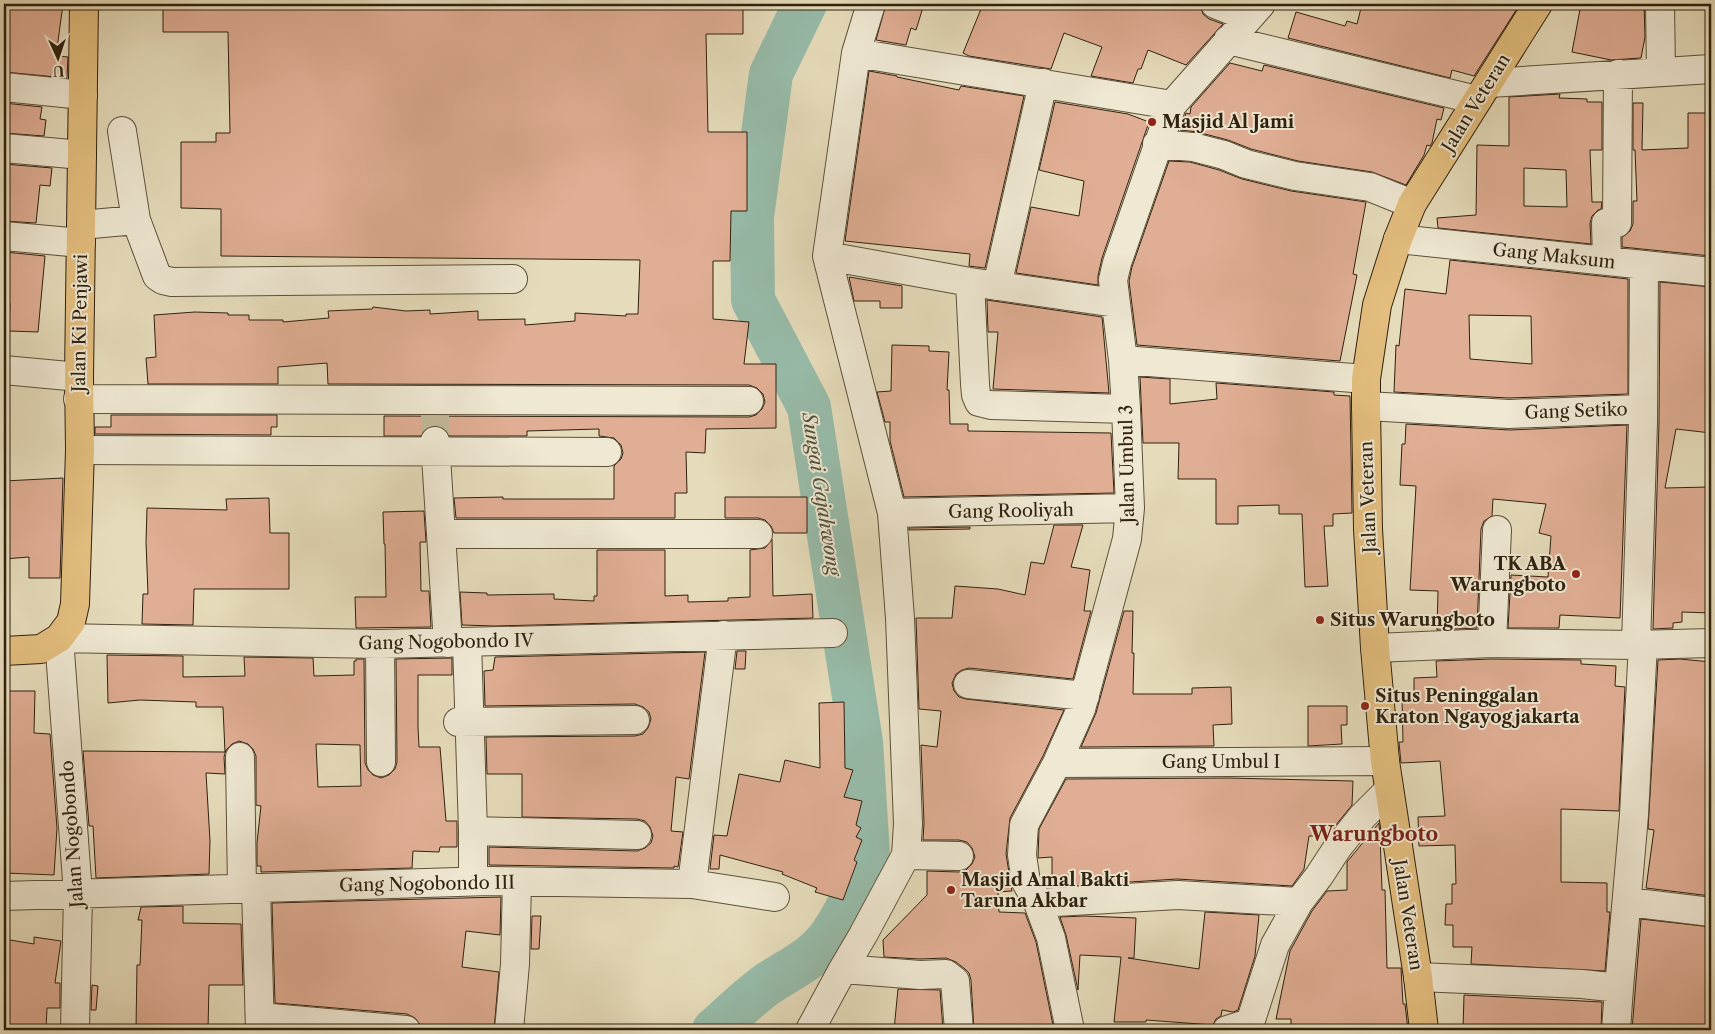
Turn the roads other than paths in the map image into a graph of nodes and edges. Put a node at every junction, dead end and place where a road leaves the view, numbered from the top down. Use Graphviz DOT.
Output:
graph roads {
  1 [pos="84,4"];
  2 [pos="871,4"];
  3 [pos="1215,4"];
  4 [pos="1538,4"];
  5 [pos="1660,4"];
  6 [pos="1255,10"];
  7 [pos="1228,40"];
  8 [pos="856,53"];
  9 [pos="1711,69"];
  10 [pos="1661,72"];
  11 [pos="1618,74"];
  12 [pos="1042,83"];
  13 [pos="4,87"];
  14 [pos="1483,91"];
  15 [pos="83,95"];
  16 [pos="1172,105"];
  17 [pos="122,131"];
  18 [pos="1157,144"];
  19 [pos="4,148"];
  20 [pos="82,155"];
  21 [pos="1412,204"];
  22 [pos="136,220"];
  23 [pos="81,234"];
  24 [pos="4,236"];
  25 [pos="1398,240"];
  26 [pos="827,256"];
  27 [pos="1607,261"];
  28 [pos="1644,265"];
  29 [pos="1711,272"];
  30 [pos="513,279"];
  31 [pos="970,282"];
  32 [pos="997,286"];
  33 [pos="1116,303"];
  34 [pos="1123,360"];
  35 [pos="4,370"];
  36 [pos="1366,379"];
  37 [pos="78,388"];
  38 [pos="749,401"];
  39 [pos="1366,406"];
  40 [pos="1126,409"];
  41 [pos="1642,409"];
  42 [pos="435,427"];
  43 [pos="80,450"];
  44 [pos="607,452"];
  45 [pos="1130,508"];
  46 [pos="892,512"];
  47 [pos="1497,530"];
  48 [pos="441,534"];
  49 [pos="758,534"];
  50 [pos="832,633"];
  51 [pos="723,635"];
  52 [pos="59,638"];
  53 [pos="457,642"];
  54 [pos="1492,643"];
  55 [pos="1711,643"];
  56 [pos="380,644"];
  57 [pos="1640,644"];
  58 [pos="1375,648"];
  59 [pos="4,651"];
  60 [pos="968,684"];
  61 [pos="1085,696"];
  62 [pos="635,720"];
  63 [pos="463,722"];
  64 [pos="240,757"];
  65 [pos="1385,761"];
  66 [pos="381,762"];
  67 [pos="1057,763"];
  68 [pos="1389,790"];
  69 [pos="473,831"];
  70 [pos="637,834"];
  71 [pos="906,855"];
  72 [pos="959,856"];
  73 [pos="473,882"];
  74 [pos="517,882"];
  75 [pos="692,884"];
  76 [pos="249,888"];
  77 [pos="78,894"];
  78 [pos="4,896"];
  79 [pos="775,897"];
  80 [pos="1299,902"];
  81 [pos="1628,902"];
  82 [pos="1038,903"];
  83 [pos="1711,912"];
  84 [pos="843,969"];
  85 [pos="1418,977"];
  86 [pos="1619,988"];
  87 [pos="260,1024"];
  88 [pos="75,1030"];
  89 [pos="406,1030"];
  90 [pos="508,1030"];
  91 [pos="810,1030"];
  92 [pos="959,1030"];
  93 [pos="1070,1030"];
  94 [pos="1227,1030"];
  95 [pos="1424,1030"];
  96 [pos="1616,1030"];
  1 -- 15 [label="main road, Jalan Ki Penjawi"];
  2 -- 8 [label="street"];
  3 -- 6 [label="street"];
  4 -- 14 [label="main road, Jalan Veteran"];
  5 -- 10 [label="street"];
  6 -- 7 [label="street, Jalan Umbul 3"];
  7 -- 14 [label="street"];
  7 -- 16 [label="street, Jalan Umbul 3"];
  8 -- 12 [label="street"];
  8 -- 26 [label="street"];
  9 -- 10 [label="street"];
  10 -- 11 [label="street"];
  11 -- 14 [label="street"];
  11 -- 27 [label="street"];
  12 -- 16 [label="street"];
  12 -- 32 [label="street"];
  13 -- 15 [label="street"];
  14 -- 21 [label="main road, Jalan Veteran"];
  15 -- 20 [label="main road, Jalan Ki Penjawi"];
  16 -- 18 [label="street, Jalan Umbul 3"];
  17 -- 22 [label="street"];
  18 -- 21 [label="street"];
  18 -- 33 [label="street, Jalan Umbul 3"];
  19 -- 20 [label="street"];
  20 -- 23 [label="main road, Jalan Ki Penjawi"];
  21 -- 25 [label="main road, Jalan Veteran"];
  22 -- 23 [label="street"];
  22 -- 30 [label="street"];
  23 -- 24 [label="street"];
  23 -- 37 [label="main road, Jalan Ki Penjawi"];
  25 -- 27 [label="street, Gang Maksum"];
  25 -- 36 [label="main road, Jalan Veteran"];
  26 -- 31 [label="street"];
  26 -- 46 [label="street"];
  27 -- 28 [label="street, Gang Maksum"];
  28 -- 29 [label="street, Gang Maksum"];
  28 -- 41 [label="street"];
  31 -- 32 [label="street"];
  31 -- 40 [label="street"];
  32 -- 33 [label="street"];
  33 -- 34 [label="street, Jalan Umbul 3"];
  34 -- 36 [label="street"];
  34 -- 40 [label="street, Jalan Umbul 3"];
  35 -- 37 [label="street"];
  36 -- 39 [label="main road, Jalan Veteran"];
  37 -- 42 [label="street"];
  37 -- 43 [label="main road, Jalan Ki Penjawi"];
  38 -- 42 [label="street"];
  39 -- 41 [label="street, Gang Setiko"];
  39 -- 58 [label="main road, Jalan Veteran"];
  40 -- 45 [label="street, Jalan Umbul 3"];
  41 -- 57 [label="street, Gang Setiko"];
  42 -- 43 [label="street"];
  42 -- 44 [label="street"];
  42 -- 48 [label="street"];
  43 -- 52 [label="main road, Jalan Ki Penjawi"];
  45 -- 46 [label="street, Gang Rooliyah"];
  45 -- 61 [label="street, Jalan Umbul 3"];
  46 -- 71 [label="street"];
  47 -- 54 [label="street"];
  48 -- 49 [label="street"];
  48 -- 53 [label="street"];
  50 -- 51 [label="street, Gang Nogobondo IV"];
  51 -- 53 [label="street, Gang Nogobondo IV"];
  51 -- 75 [label="street"];
  52 -- 56 [label="street, Gang Nogobondo IV"];
  52 -- 59 [label="main road"];
  52 -- 77 [label="street, Jalan Nogobondo"];
  53 -- 56 [label="street, Gang Nogobondo IV"];
  53 -- 63 [label="street"];
  54 -- 57 [label="street"];
  54 -- 58 [label="street"];
  55 -- 57 [label="street"];
  56 -- 66 [label="street"];
  57 -- 81 [label="street, Gang Setiko"];
  58 -- 65 [label="main road, Jalan Veteran"];
  60 -- 61 [label="street"];
  61 -- 67 [label="street, Jalan Umbul 3"];
  62 -- 63 [label="street"];
  63 -- 69 [label="street"];
  64 -- 76 [label="street"];
  65 -- 67 [label="street, Gang Umbul I"];
  65 -- 68 [label="main road, Jalan Veteran"];
  67 -- 82 [label="street, Jalan Umbul 3"];
  68 -- 80 [label="street"];
  68 -- 85 [label="main road, Jalan Veteran"];
  69 -- 70 [label="street"];
  69 -- 73 [label="street"];
  71 -- 72 [label="street"];
  71 -- 84 [label="street"];
  73 -- 74 [label="street, Gang Nogobondo III"];
  73 -- 76 [label="street, Gang Nogobondo III"];
  74 -- 75 [label="street, Gang Nogobondo III"];
  74 -- 90 [label="street"];
  75 -- 79 [label="street, Gang Nogobondo III"];
  76 -- 77 [label="street, Gang Nogobondo III"];
  76 -- 87 [label="street"];
  77 -- 78 [label="street, Gang Nogobondo III"];
  77 -- 88 [label="street, Jalan Nogobondo"];
  80 -- 82 [label="street"];
  80 -- 94 [label="street"];
  81 -- 83 [label="street"];
  81 -- 86 [label="street, Gang Setiko"];
  82 -- 93 [label="street, Jalan Umbul 3"];
  84 -- 91 [label="street"];
  84 -- 92 [label="street"];
  85 -- 86 [label="street"];
  85 -- 95 [label="main road, Jalan Veteran"];
  86 -- 96 [label="street, Gang Setiko"];
  87 -- 89 [label="street"];
}
